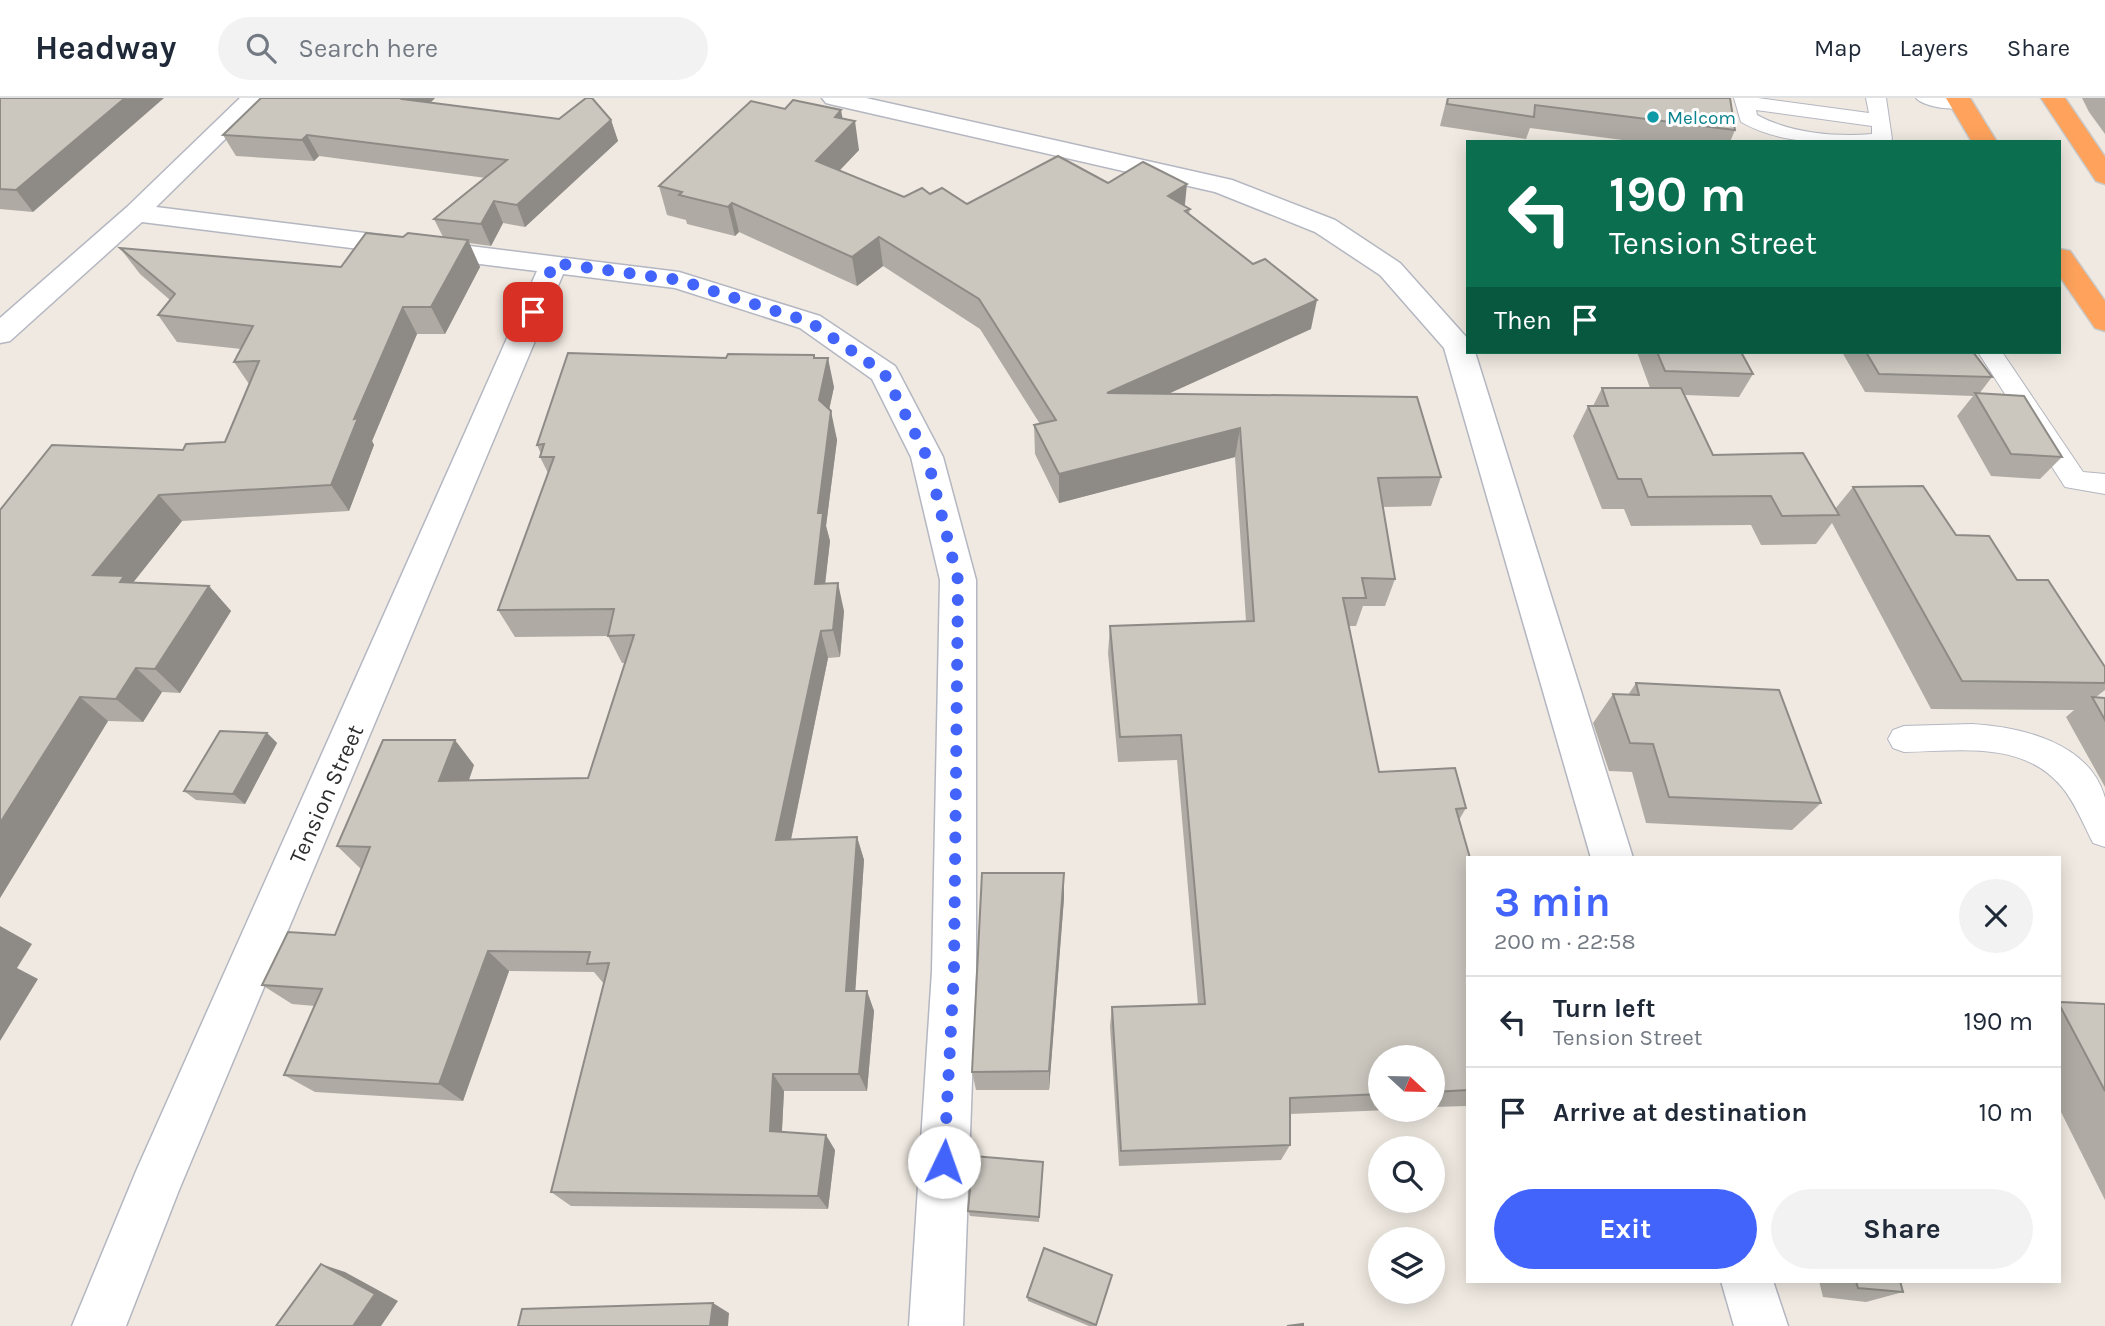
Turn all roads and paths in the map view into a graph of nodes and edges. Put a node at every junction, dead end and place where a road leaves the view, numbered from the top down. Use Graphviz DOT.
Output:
graph roads {
  1 [pos="255,98"];
  2 [pos="834,98"];
  3 [pos="1876,98"];
  4 [pos="1926,98"];
  5 [pos="2053,98"];
  6 [pos="1744,100"];
  7 [pos="1959,100"];
  8 [pos="1857,140"];
  9 [pos="1876,140"];
  10 [pos="1984,140"];
  11 [pos="2103,171"];
  12 [pos="136,214"];
  13 [pos="2061,258"];
  14 [pos="554,263"];
  15 [pos="2105,322"];
  16 [pos="0,334"];
  17 [pos="1991,354"];
  18 [pos="2105,484"];
  19 [pos="1904,738"];
  20 [pos="2105,832"];
  21 [pos="1611,856"];
  22 [pos="1748,1283"];
  23 [pos="99,1326"];
  24 [pos="936,1326"];
  25 [pos="1761,1326"];
  1 -- 12 [label="street"];
  2 -- 21 [label="street"];
  3 -- 9 [label="lane"];
  4 -- 7 [label="lane"];
  5 -- 11 [label="highway"];
  6 -- 8 [label="lane"];
  7 -- 10 [label="highway"];
  12 -- 14 [label="street"];
  12 -- 16 [label="street"];
  13 -- 15 [label="highway"];
  14 -- 23 [label="street, Tension Street"];
  14 -- 24 [label="street"];
  17 -- 18 [label="lane"];
  19 -- 20 [label="lane"];
  22 -- 25 [label="street"];
}
